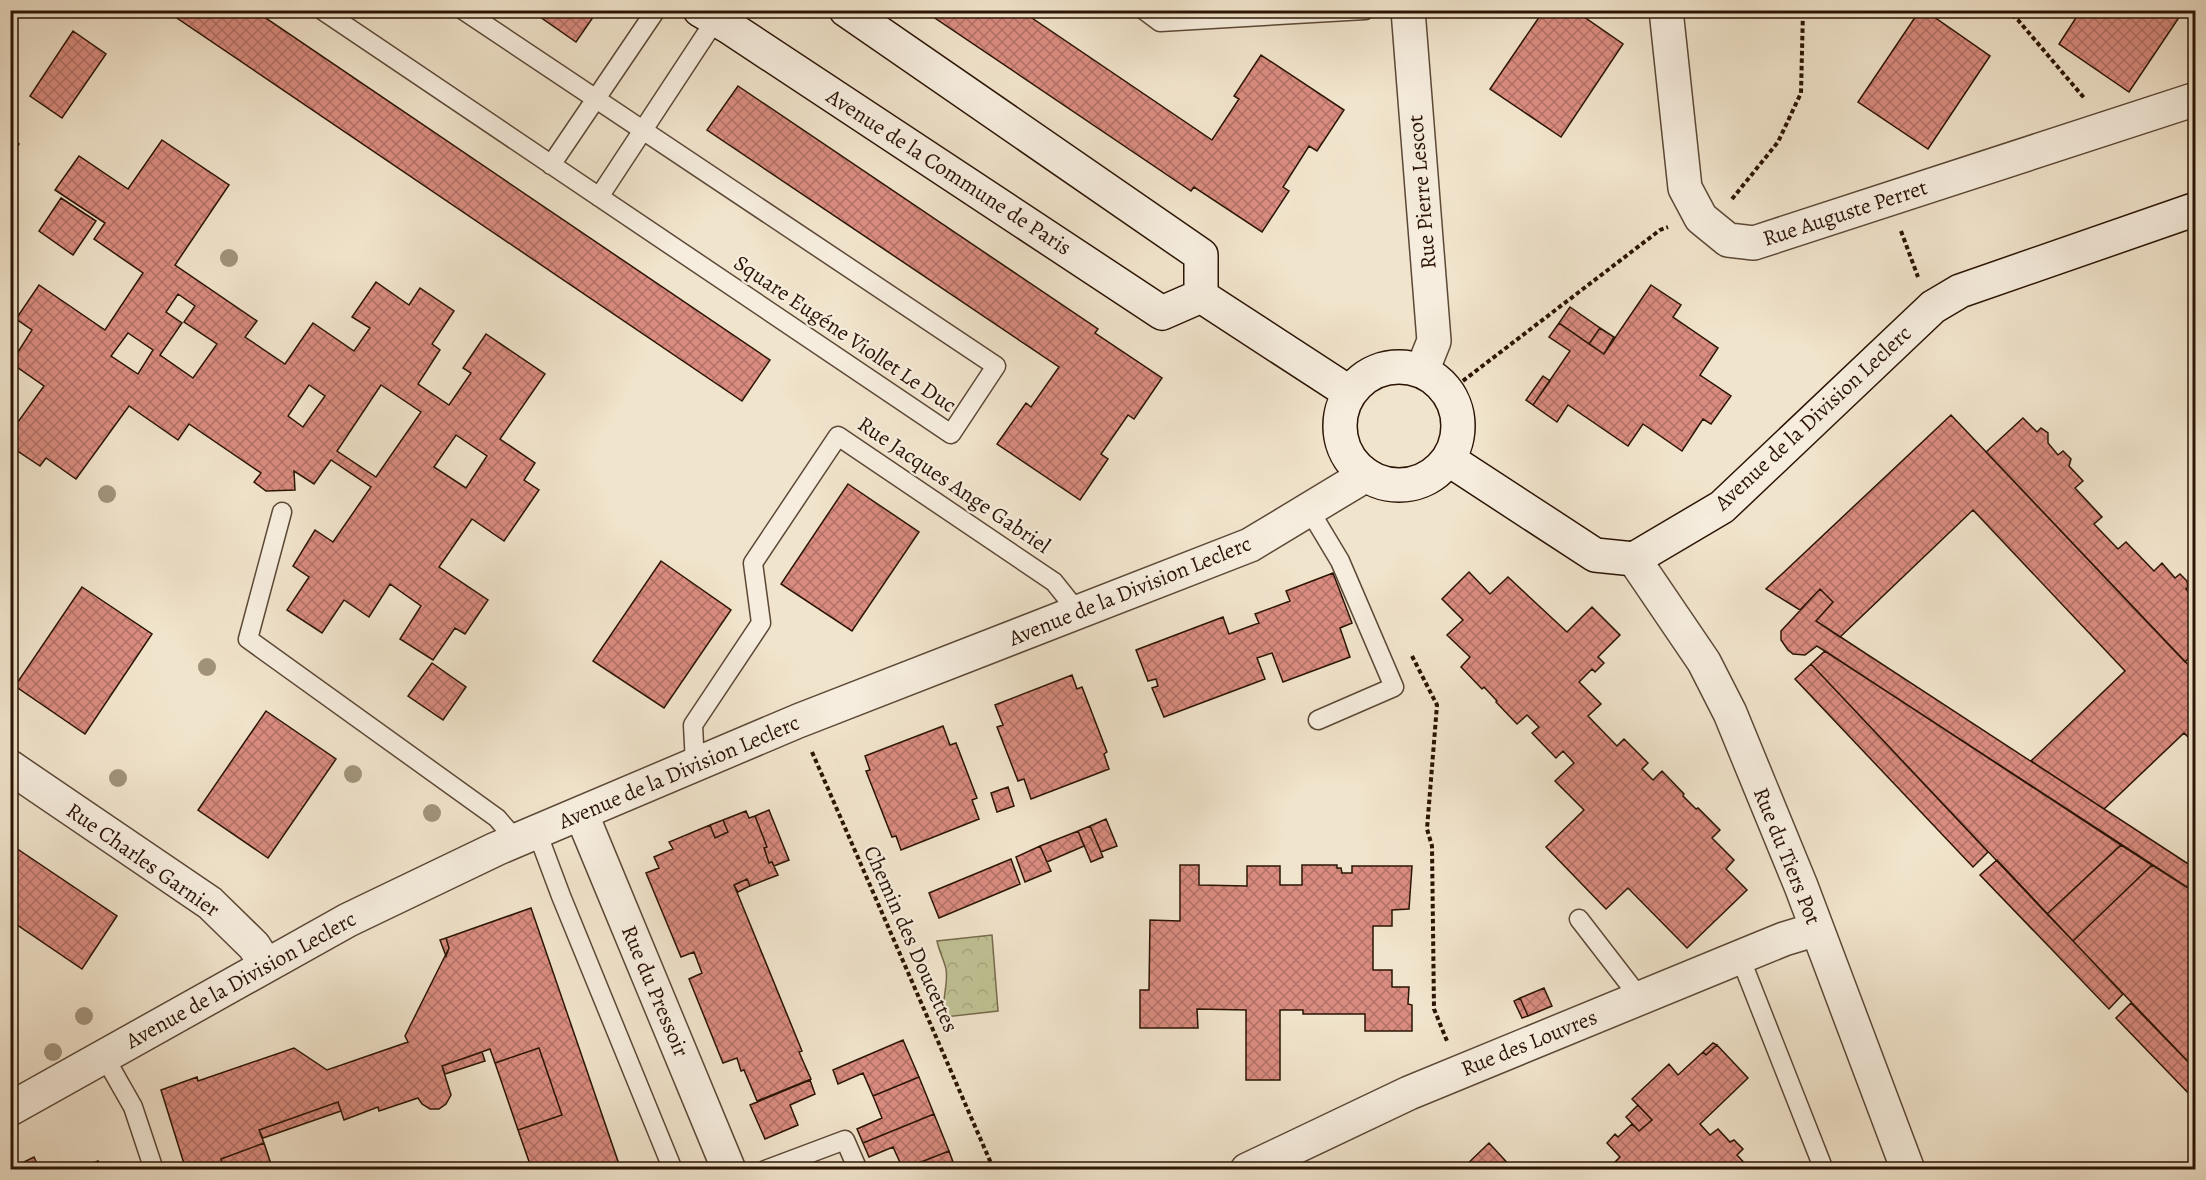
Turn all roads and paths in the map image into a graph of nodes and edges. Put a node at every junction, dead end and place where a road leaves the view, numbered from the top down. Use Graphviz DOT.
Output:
graph roads {
  1 [pos="322,10"];
  2 [pos="463,10"];
  3 [pos="656,10"];
  4 [pos="846,10"];
  5 [pos="1144,10"];
  6 [pos="1365,10"];
  7 [pos="1408,10"];
  8 [pos="1666,10"];
  9 [pos="1803,10"];
  10 [pos="2006,10"];
  11 [pos="708,15"];
  12 [pos="596,99"];
  13 [pos="2196,99"];
  14 [pos="643,130"];
  15 [pos="2102,130"];
  16 [pos="551,165"];
  17 [pos="599,197"];
  18 [pos="1890,199"];
  19 [pos="2196,209"];
  20 [pos="1701,218"];
  21 [pos="1201,296"];
  22 [pos="1933,307"];
  23 [pos="1422,370"];
  24 [pos="1350,393"];
  25 [pos="1448,393"];
  26 [pos="1448,459"];
  27 [pos="1366,476"];
  28 [pos="1310,511"];
  29 [pos="282,512"];
  30 [pos="1634,559"];
  31 [pos="1078,612"];
  32 [pos="1411,654"];
  33 [pos="1318,720"];
  34 [pos="798,721"];
  35 [pos="695,764"];
  36 [pos="10,767"];
  37 [pos="581,813"];
  38 [pos="527,836"];
  39 [pos="1579,919"];
  40 [pos="1817,929"];
  41 [pos="1740,957"];
  42 [pos="266,965"];
  43 [pos="1640,998"];
  44 [pos="104,1056"];
  45 [pos="1459,1072"];
  46 [pos="10,1109"];
  47 [pos="154,1170"];
  48 [pos="673,1170"];
  49 [pos="729,1170"];
  50 [pos="765,1170"];
  51 [pos="858,1170"];
  52 [pos="994,1170"];
  53 [pos="1247,1170"];
  54 [pos="1824,1170"];
  55 [pos="1908,1170"];
  1 -- 16 [label="lane, Square Eugéne Viollet Le Duc"];
  2 -- 12 [label="lane, Square Eugéne Viollet Le Duc"];
  3 -- 12 [label="lane"];
  4 -- 21 [label="street"];
  5 -- 6 [label="lane"];
  7 -- 23 [label="street, Rue Pierre Lescot"];
  8 -- 20 [label="street, Rue Auguste Perret"];
  9 -- 20 [label="path"];
  10 -- 15 [label="path"];
  11 -- 14 [label="lane"];
  11 -- 21 [label="street, Avenue de la Commune de Paris"];
  12 -- 14 [label="lane, Square Eugéne Viollet Le Duc"];
  12 -- 16 [label="lane"];
  13 -- 15 [label="street, Rue Auguste Perret"];
  14 -- 17 [label="lane"];
  14 -- 17 [label="lane, Square Eugéne Viollet Le Duc"];
  15 -- 18 [label="street, Rue Auguste Perret"];
  16 -- 17 [label="lane, Square Eugéne Viollet Le Duc"];
  18 -- 20 [label="street, Rue Auguste Perret"];
  18 -- 22 [label="path"];
  19 -- 22 [label="street, Avenue de la Division Leclerc"];
  20 -- 25 [label="path"];
  21 -- 24 [label="street"];
  22 -- 30 [label="street, Avenue de la Division Leclerc"];
  23 -- 24 [label="street"];
  23 -- 25 [label="street"];
  24 -- 27 [label="street"];
  25 -- 26 [label="street"];
  26 -- 27 [label="street"];
  26 -- 30 [label="street"];
  27 -- 28 [label="street, Avenue de la Division Leclerc"];
  28 -- 31 [label="street, Avenue de la Division Leclerc"];
  28 -- 33 [label="lane"];
  29 -- 38 [label="lane"];
  30 -- 40 [label="street, Rue du Tiers Pot"];
  31 -- 34 [label="street, Avenue de la Division Leclerc"];
  31 -- 35 [label="lane, Rue Jacques Ange Gabriel"];
  32 -- 45 [label="path"];
  34 -- 35 [label="street, Avenue de la Division Leclerc"];
  34 -- 52 [label="path, Chemin des Doucettes"];
  35 -- 37 [label="street, Avenue de la Division Leclerc"];
  36 -- 42 [label="street, Rue Charles Garnier"];
  37 -- 38 [label="street, Avenue de la Division Leclerc"];
  37 -- 49 [label="street, Rue du Pressoir"];
  38 -- 42 [label="street, Avenue de la Division Leclerc"];
  38 -- 48 [label="lane"];
  39 -- 43 [label="lane"];
  40 -- 41 [label="street, Rue des Louvres"];
  40 -- 55 [label="street, Rue du Tiers Pot"];
  41 -- 43 [label="street, Rue des Louvres"];
  41 -- 54 [label="lane"];
  42 -- 44 [label="street, Avenue de la Division Leclerc"];
  43 -- 45 [label="street, Rue des Louvres"];
  44 -- 46 [label="street, Avenue de la Division Leclerc"];
  44 -- 47 [label="lane"];
  45 -- 53 [label="street, Rue des Louvres"];
  50 -- 51 [label="lane"];
}
